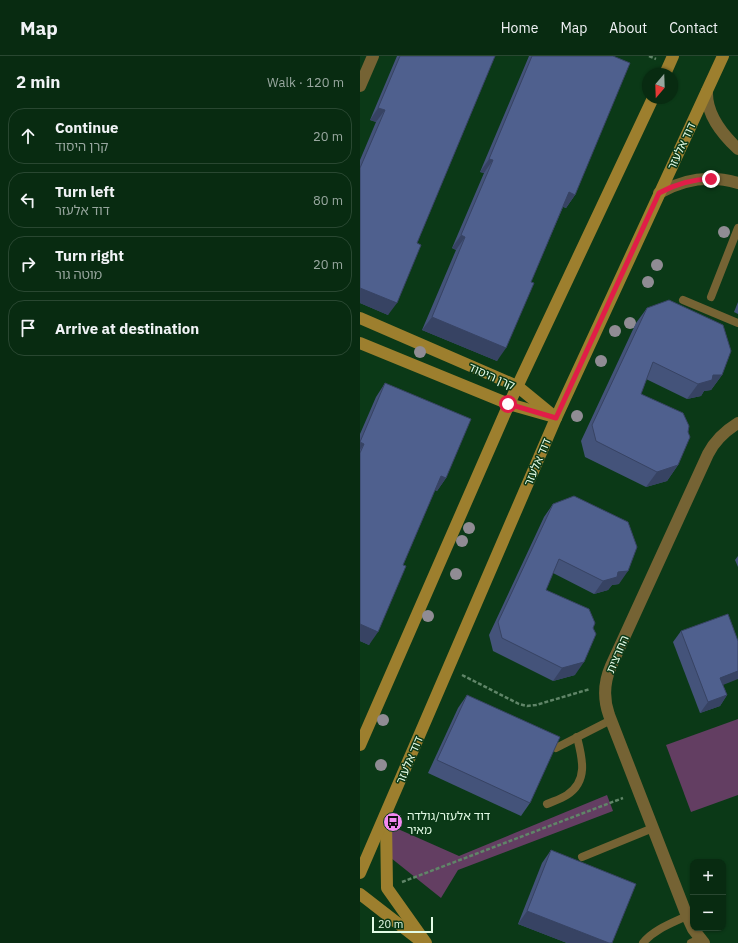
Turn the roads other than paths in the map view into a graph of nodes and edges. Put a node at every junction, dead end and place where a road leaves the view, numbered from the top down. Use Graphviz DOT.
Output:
graph roads {
  1 [pos="373,56"];
  2 [pos="673,56"];
  3 [pos="723,56"];
  4 [pos="667,68"];
  5 [pos="360,86"];
  6 [pos="707,91"];
  7 [pos="650,104"];
  8 [pos="738,149"];
  9 [pos="738,183"];
  10 [pos="659,193"];
  11 [pos="738,228"];
  12 [pos="711,298"];
  13 [pos="683,300"];
  14 [pos="360,318"];
  15 [pos="738,323"];
  16 [pos="360,343"];
  17 [pos="517,386"];
  18 [pos="508,404"];
  19 [pos="556,418"];
  20 [pos="738,423"];
  21 [pos="611,720"];
  22 [pos="577,737"];
  23 [pos="360,745"];
  24 [pos="556,748"];
  25 [pos="547,804"];
  26 [pos="386,814"];
  27 [pos="653,828"];
  28 [pos="582,856"];
  29 [pos="360,873"];
  30 [pos="360,894"];
  31 [pos="687,916"];
  32 [pos="698,942"];
  33 [pos="425,943"];
  34 [pos="643,943"];
  1 -- 5 [label="street"];
  2 -- 4 [label="street"];
  3 -- 6 [label="street, דוד אלעזר"];
  6 -- 8 [label="street"];
  6 -- 10 [label="street, דוד אלעזר"];
  7 -- 17 [label="street"];
  9 -- 10 [label="street"];
  10 -- 19 [label="street, דוד אלעזר"];
  11 -- 12 [label="lane"];
  13 -- 15 [label="lane"];
  14 -- 17 [label="street, קרן היסוד"];
  16 -- 18 [label="street, קרן היסוד"];
  17 -- 18 [label="street"];
  17 -- 19 [label="street, קרן היסוד"];
  18 -- 19 [label="street, קרן היסוד"];
  18 -- 23 [label="street"];
  19 -- 26 [label="street, דוד אלעזר"];
  20 -- 21 [label="street, החרצית"];
  21 -- 22 [label="lane"];
  21 -- 27 [label="street, החרצית"];
  22 -- 24 [label="lane"];
  22 -- 25 [label="lane"];
  26 -- 29 [label="street, דוד אלעזר"];
  26 -- 33 [label="street"];
  27 -- 28 [label="lane"];
  27 -- 31 [label="street, החרצית"];
  30 -- 33 [label="street"];
  31 -- 32 [label="street, החרצית"];
  31 -- 34 [label="lane"];
}
